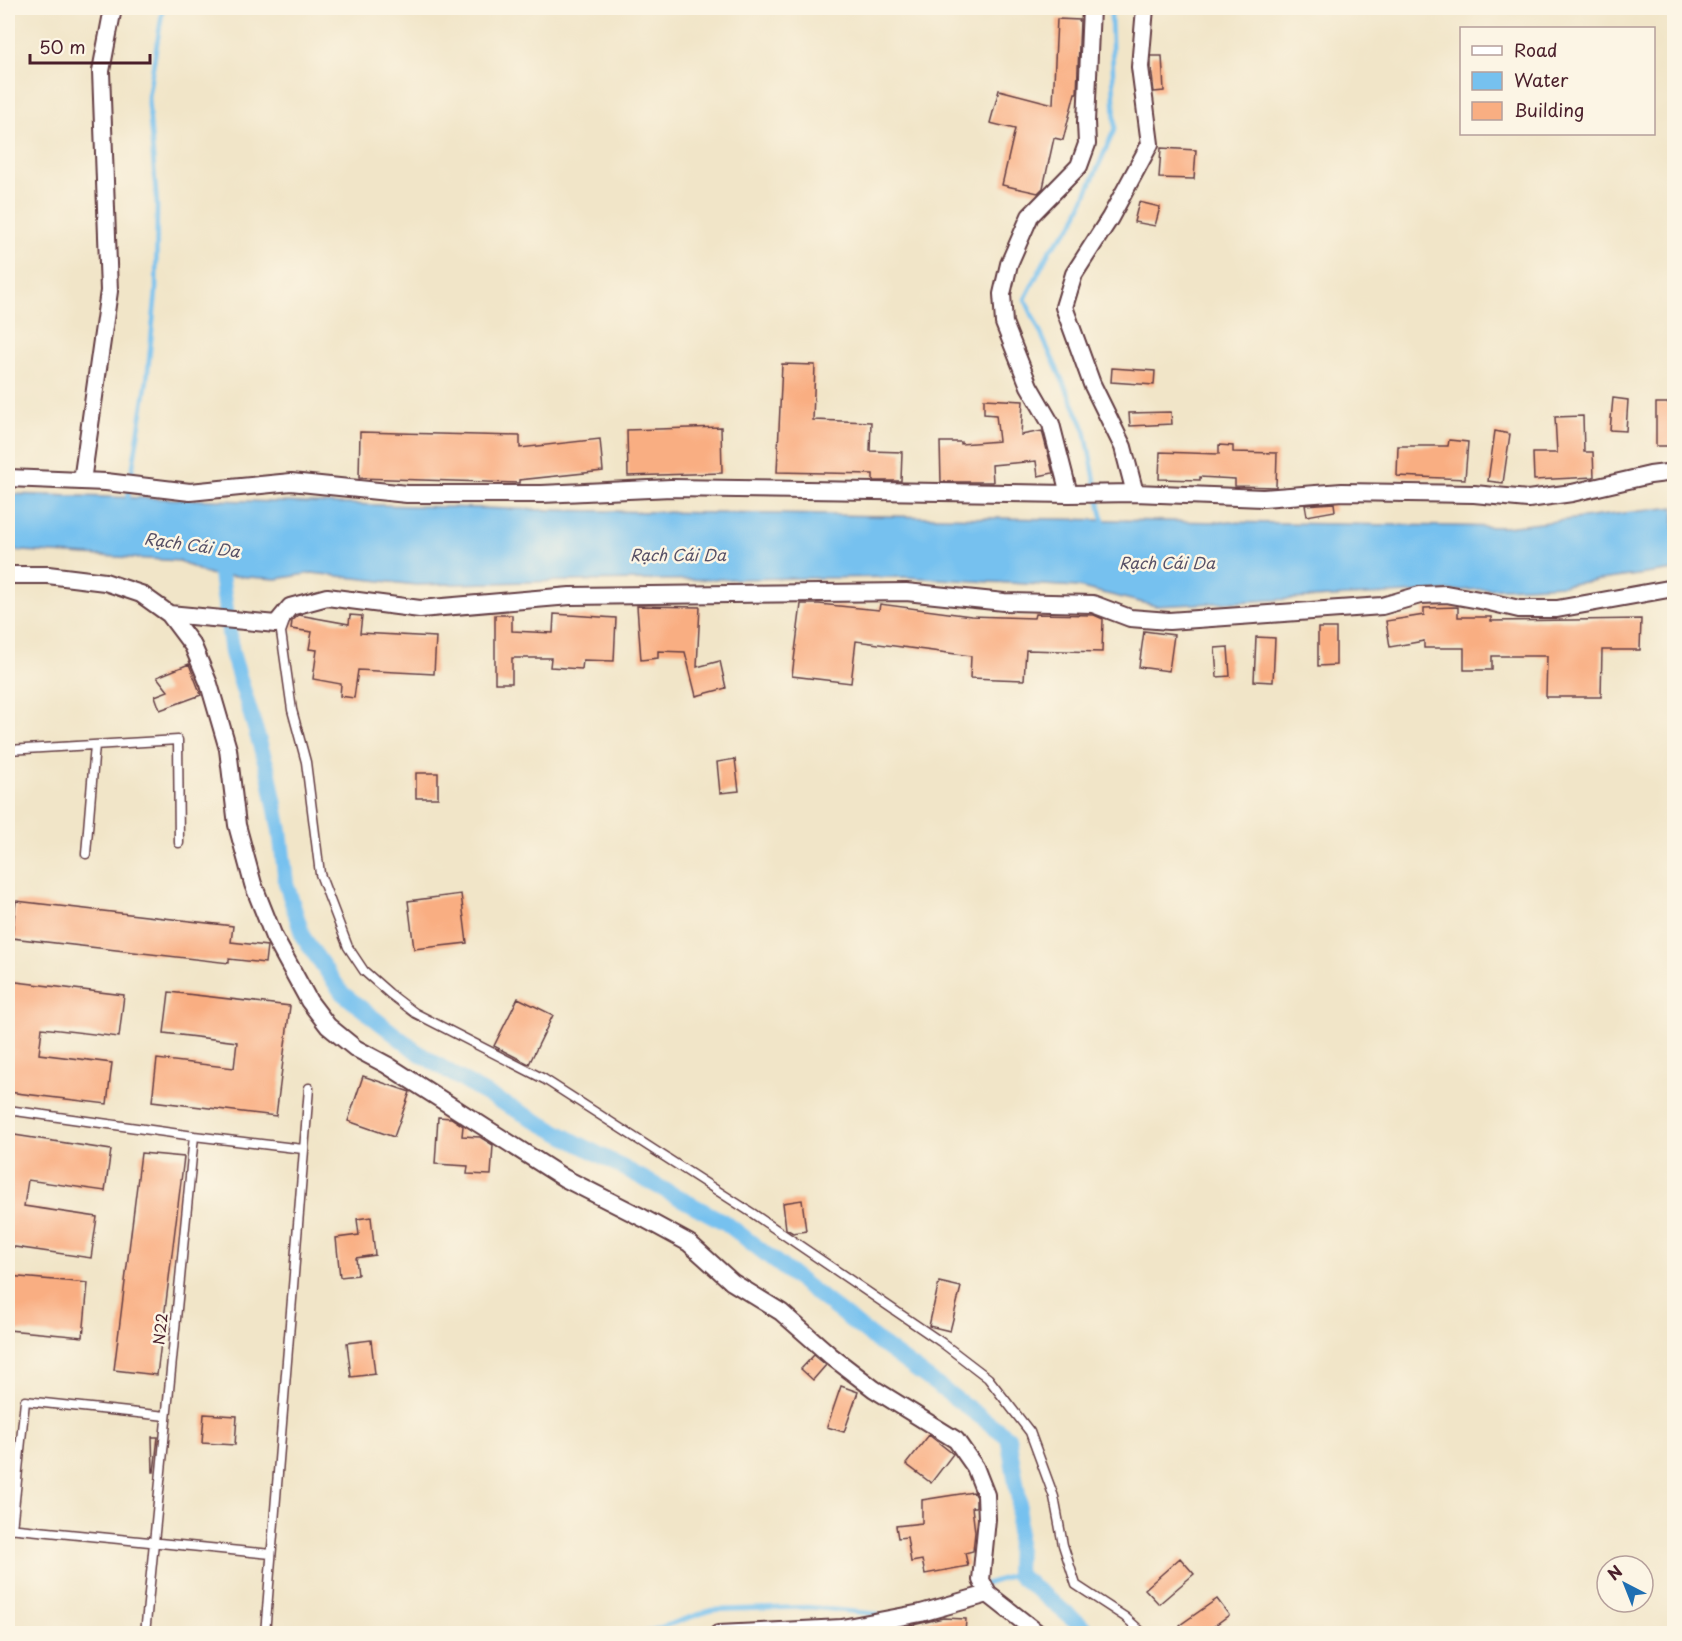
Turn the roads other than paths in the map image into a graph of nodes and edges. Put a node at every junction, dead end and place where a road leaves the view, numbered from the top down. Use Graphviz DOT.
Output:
graph roads {
  1 [pos="113,8"];
  2 [pos="1090,8"];
  3 [pos="1145,8"];
  4 [pos="1674,472"];
  5 [pos="8,478"];
  6 [pos="82,481"];
  7 [pos="1135,493"];
  8 [pos="1069,494"];
  9 [pos="8,575"];
  10 [pos="1674,588"];
  11 [pos="290,607"];
  12 [pos="168,614"];
  13 [pos="95,745"];
  14 [pos="8,750"];
  15 [pos="179,843"];
  16 [pos="86,854"];
  17 [pos="309,1088"];
  18 [pos="8,1110"];
  19 [pos="194,1136"];
  20 [pos="303,1149"];
  21 [pos="166,1416"];
  22 [pos="10,1528"];
  23 [pos="154,1542"];
  24 [pos="271,1554"];
  25 [pos="984,1587"];
  26 [pos="145,1634"];
  27 [pos="265,1634"];
  28 [pos="718,1634"];
  29 [pos="1039,1634"];
  30 [pos="1144,1634"];
  1 -- 6 [label="street"];
  2 -- 8 [label="street"];
  3 -- 7 [label="street"];
  4 -- 7 [label="street"];
  5 -- 6 [label="street"];
  6 -- 8 [label="street"];
  7 -- 8 [label="street"];
  9 -- 12 [label="street"];
  10 -- 11 [label="street"];
  11 -- 12 [label="street"];
  11 -- 30 [label="lane"];
  12 -- 25 [label="street"];
  13 -- 14 [label="lane"];
  13 -- 15 [label="lane"];
  13 -- 16 [label="lane"];
  17 -- 20 [label="lane"];
  18 -- 19 [label="lane"];
  19 -- 20 [label="lane"];
  19 -- 21 [label="lane, N22"];
  20 -- 24 [label="lane"];
  21 -- 22 [label="lane"];
  21 -- 23 [label="lane, N22"];
  22 -- 23 [label="lane"];
  23 -- 24 [label="lane"];
  23 -- 26 [label="lane, N22"];
  24 -- 27 [label="lane"];
  25 -- 28 [label="street"];
  25 -- 29 [label="street"];
}
